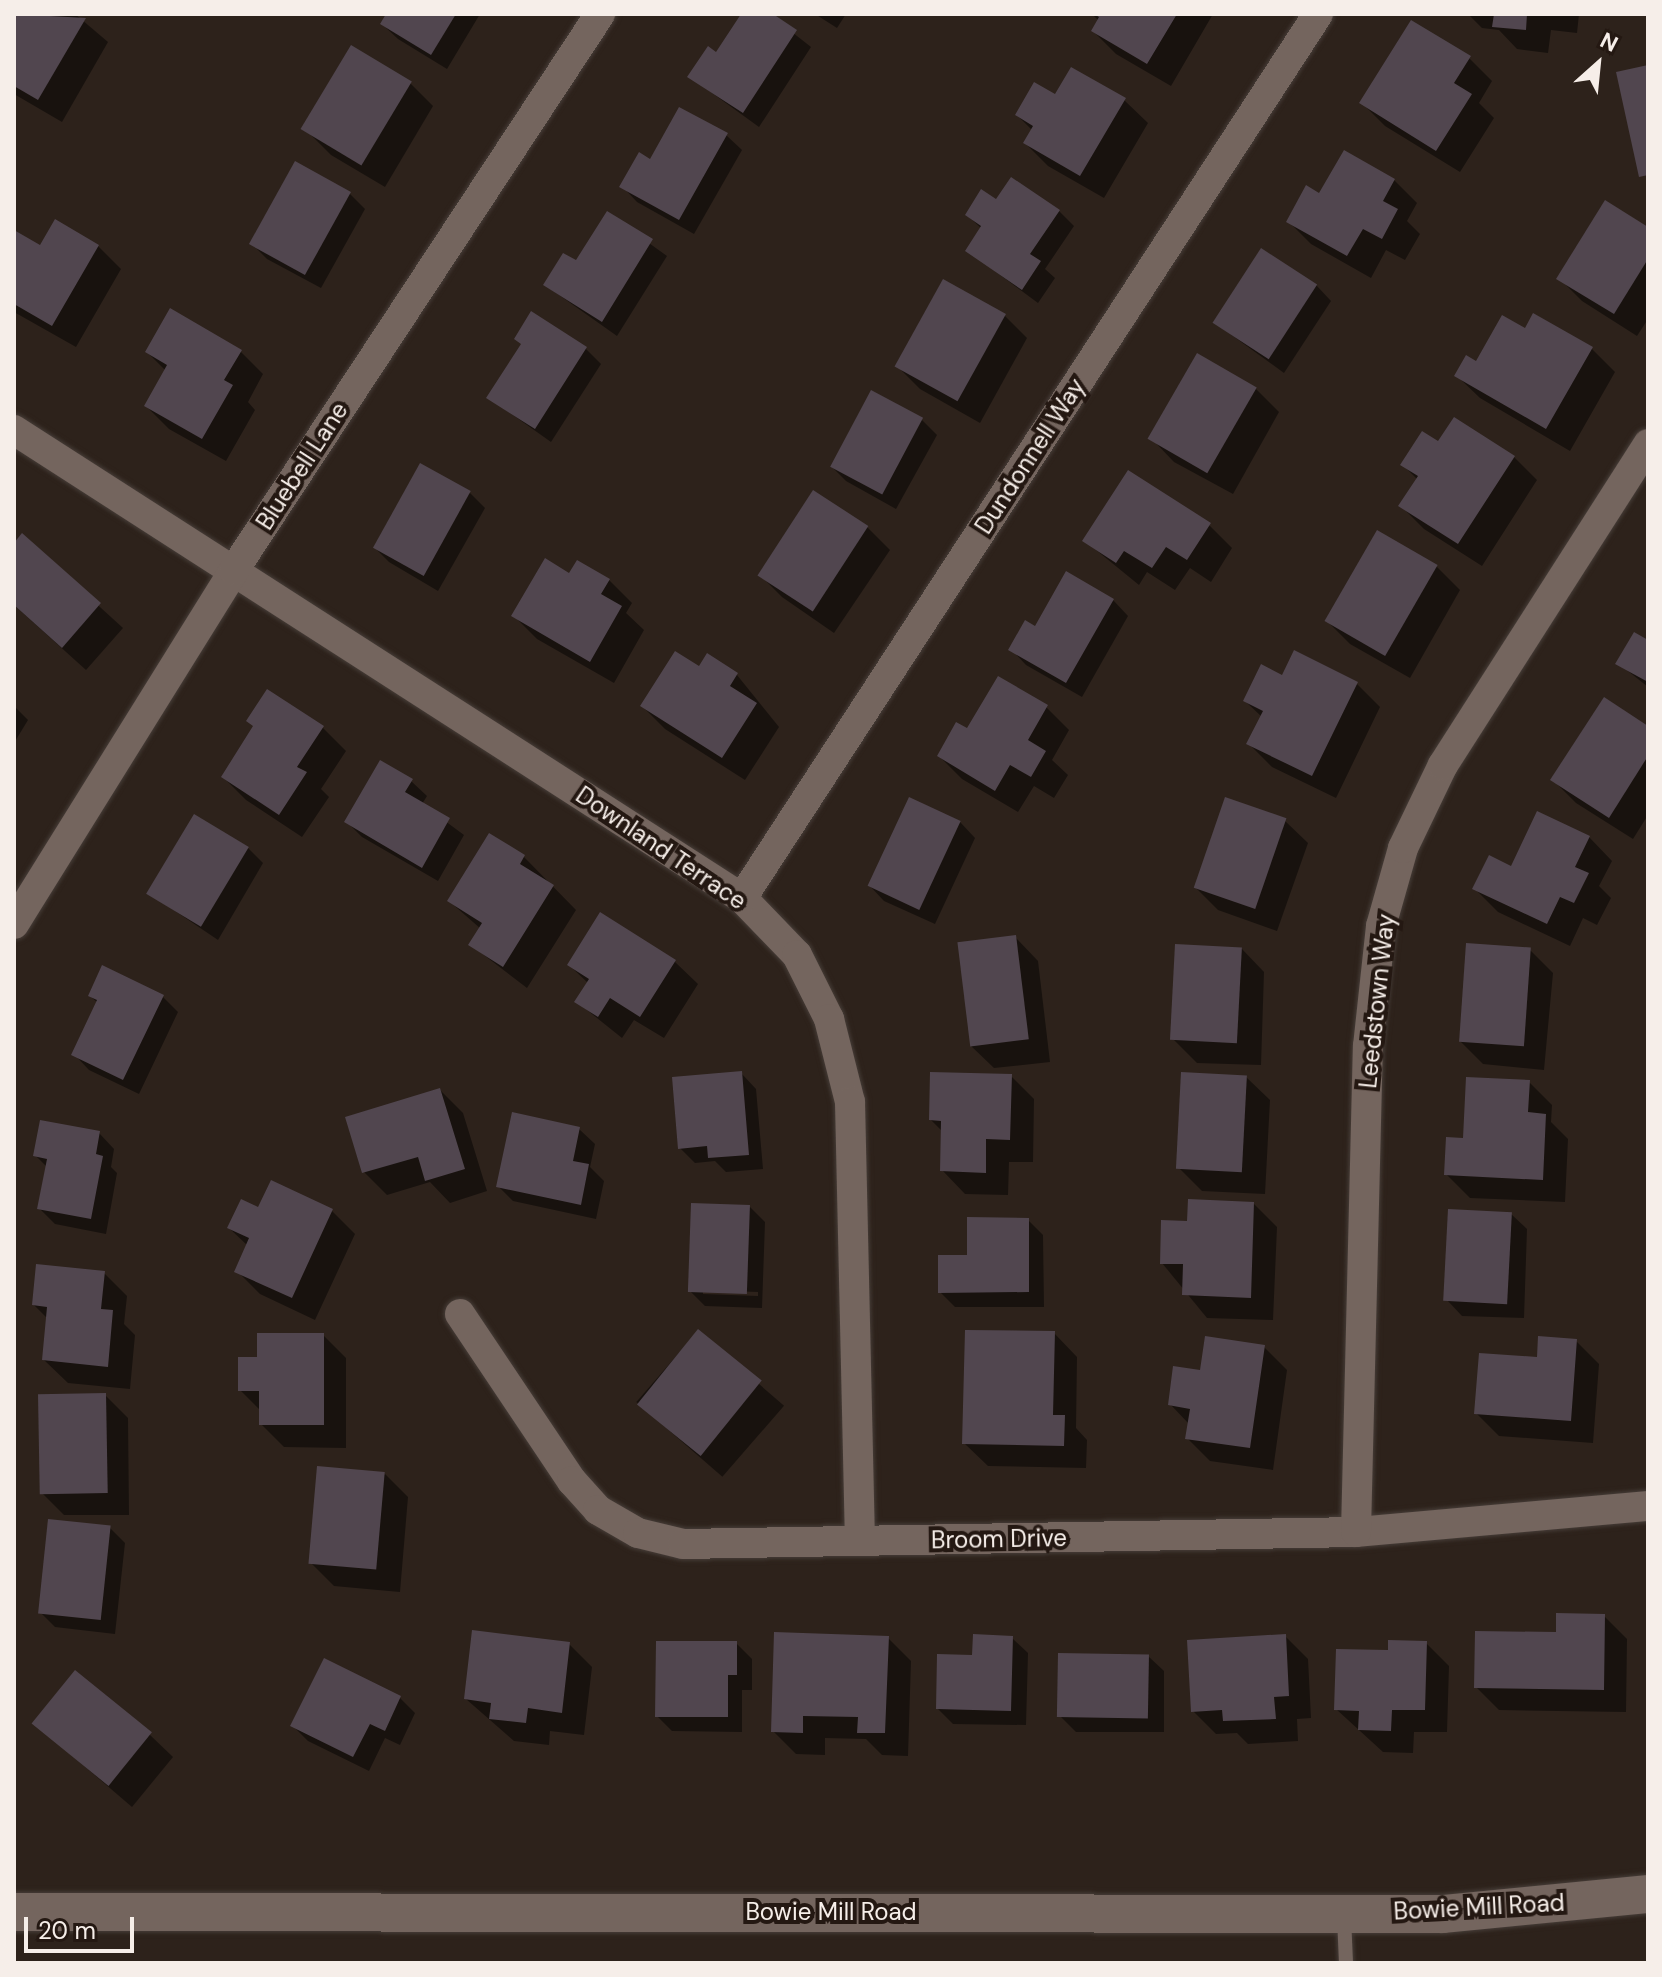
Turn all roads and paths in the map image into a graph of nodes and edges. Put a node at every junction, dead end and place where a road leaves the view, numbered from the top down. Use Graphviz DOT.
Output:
graph roads {
  1 [pos="600,14"];
  2 [pos="1318,14"];
  3 [pos="14,430"];
  4 [pos="1648,444"];
  5 [pos="234,570"];
  6 [pos="742,898"];
  7 [pos="14,924"];
  8 [pos="460,1314"];
  9 [pos="1648,1506"];
  10 [pos="1356,1532"];
  11 [pos="860,1541"];
  12 [pos="1648,1894"];
  13 [pos="14,1912"];
  14 [pos="1344,1912"];
  15 [pos="1346,1963"];
  1 -- 5 [label="street, Bluebell Lane"];
  2 -- 6 [label="street, Dundonnell Way"];
  3 -- 5 [label="street, Downland Terrace"];
  4 -- 10 [label="street, Leedstown Way"];
  5 -- 6 [label="street, Downland Terrace"];
  5 -- 7 [label="street, Bluebell Lane"];
  6 -- 11 [label="street, Downland Terrace"];
  8 -- 11 [label="street, Broom Drive"];
  9 -- 10 [label="street, Broom Drive"];
  10 -- 11 [label="street, Broom Drive"];
  12 -- 14 [label="street, Bowie Mill Road"];
  13 -- 14 [label="street, Bowie Mill Road"];
  14 -- 15 [label="lane"];
}
